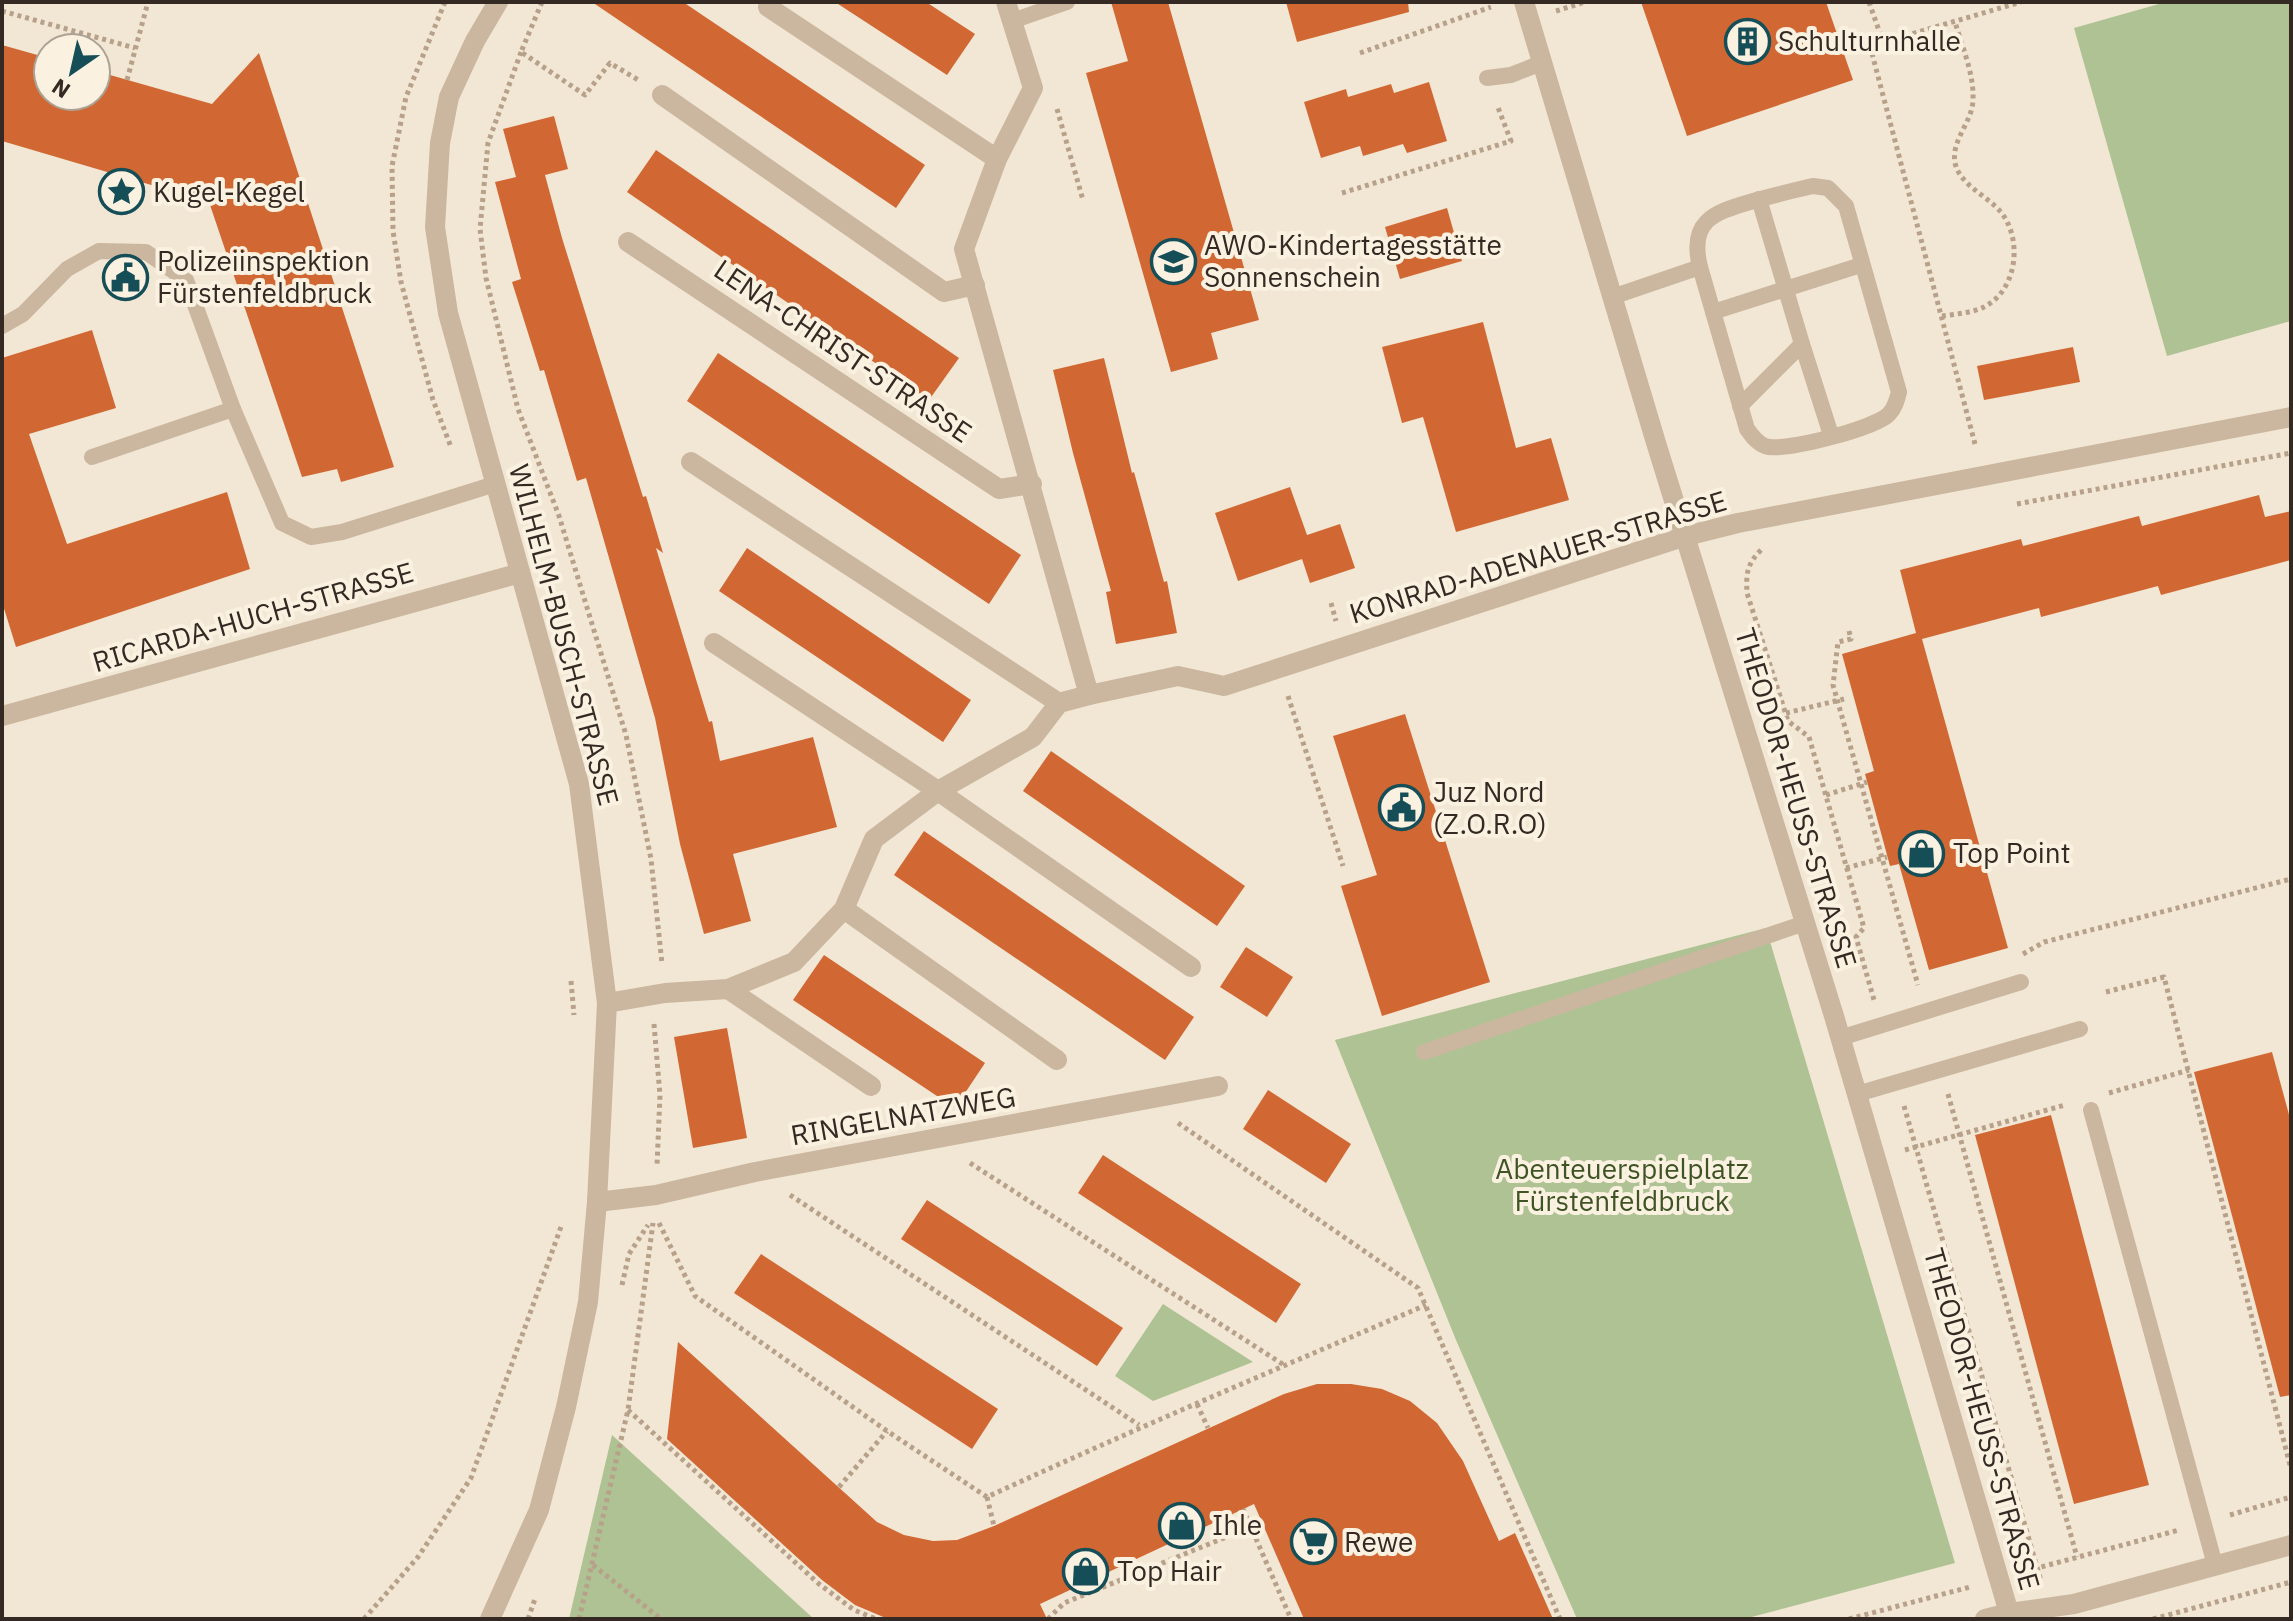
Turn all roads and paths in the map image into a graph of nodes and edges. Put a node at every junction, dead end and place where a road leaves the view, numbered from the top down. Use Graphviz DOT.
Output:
graph roads {
  1 [pos="148,2"];
  2 [pos="445,2"];
  3 [pos="498,2"];
  4 [pos="542,2"];
  5 [pos="1067,2"];
  6 [pos="1524,2"];
  7 [pos="1869,2"];
  8 [pos="2021,2"];
  9 [pos="768,7"];
  10 [pos="1491,7"];
  11 [pos="2,11"];
  12 [pos="1009,12"];
  13 [pos="1955,22"];
  14 [pos="1883,42"];
  15 [pos="135,48"];
  16 [pos="521,52"];
  17 [pos="1360,53"];
  18 [pos="1541,63"];
  19 [pos="1487,78"];
  20 [pos="127,80"];
  21 [pos="1033,88"];
  22 [pos="662,95"];
  23 [pos="997,159"];
  24 [pos="1342,193"];
  25 [pos="1759,199"];
  26 [pos="1083,200"];
  27 [pos="628,242"];
  28 [pos="1861,265"];
  29 [pos="1700,267"];
  30 [pos="975,285"];
  31 [pos="1786,288"];
  32 [pos="1612,297"];
  33 [pos="1713,312"];
  34 [pos="1942,316"];
  35 [pos="2,326"];
  36 [pos="1802,344"];
  37 [pos="1740,406"];
  38 [pos="233,409"];
  39 [pos="2291,417"];
  40 [pos="1831,435"];
  41 [pos="1975,444"];
  42 [pos="2291,453"];
  43 [pos="92,457"];
  44 [pos="691,462"];
  45 [pos="495,484"];
  46 [pos="1032,484"];
  47 [pos="468,493"];
  48 [pos="2010,505"];
  49 [pos="1686,536"];
  50 [pos="1764,547"];
  51 [pos="520,573"];
  52 [pos="1849,631"];
  53 [pos="714,643"];
  54 [pos="1279,669"];
  55 [pos="1089,695"];
  56 [pos="1841,700"];
  57 [pos="1059,703"];
  58 [pos="1786,713"];
  59 [pos="2,716"];
  60 [pos="1864,784"];
  61 [pos="938,791"];
  62 [pos="1826,795"];
  63 [pos="1884,858"];
  64 [pos="1343,866"];
  65 [pos="1846,868"];
  66 [pos="2291,879"];
  67 [pos="844,909"];
  68 [pos="1805,923"];
  69 [pos="2015,959"];
  70 [pos="569,966"];
  71 [pos="1191,967"];
  72 [pos="2021,982"];
  73 [pos="1933,984"];
  74 [pos="728,989"];
  75 [pos="2106,992"];
  76 [pos="658,995"];
  77 [pos="607,1003"];
  78 [pos="1881,1025"];
  79 [pos="575,1027"];
  80 [pos="2080,1029"];
  81 [pos="1840,1038"];
  82 [pos="1424,1052"];
  83 [pos="1057,1060"];
  84 [pos="1941,1070"];
  85 [pos="2189,1070"];
  86 [pos="1896,1083"];
  87 [pos="871,1086"];
  88 [pos="1218,1086"];
  89 [pos="1857,1094"];
  90 [pos="1145,1100"];
  91 [pos="2094,1103"];
  92 [pos="2067,1105"];
  93 [pos="1960,1135"];
  94 [pos="934,1140"];
  95 [pos="1916,1147"];
  96 [pos="1876,1158"];
  97 [pos="755,1172"];
  98 [pos="656,1195"];
  99 [pos="597,1202"];
  100 [pos="564,1220"];
  101 [pos="1426,1305"];
  102 [pos="1285,1366"];
  103 [pos="1197,1404"];
  104 [pos="628,1410"];
  105 [pos="1139,1426"];
  106 [pos="1208,1428"];
  107 [pos="887,1431"];
  108 [pos="2291,1469"];
  109 [pos="839,1487"];
  110 [pos="987,1497"];
  111 [pos="2291,1497"];
  112 [pos="1243,1509"];
  113 [pos="2204,1523"];
  114 [pos="994,1526"];
  115 [pos="1251,1527"];
  116 [pos="2291,1545"];
  117 [pos="2077,1557"];
  118 [pos="593,1565"];
  119 [pos="2215,1565"];
  120 [pos="2038,1567"];
  121 [pos="2001,1579"];
  122 [pos="2291,1582"];
  123 [pos="2048,1608"];
  124 [pos="854,1610"];
  125 [pos="2009,1613"];
  126 [pos="364,1619"];
  127 [pos="490,1619"];
  128 [pos="579,1619"];
  129 [pos="661,1619"];
  130 [pos="867,1619"];
  131 [pos="876,1619"];
  132 [pos="1048,1619"];
  133 [pos="1291,1619"];
  134 [pos="1560,1619"];
  135 [pos="1849,1619"];
  136 [pos="1985,1619"];
  137 [pos="2153,1619"];
  1 -- 15 [label="path"];
  2 -- 47 [label="path"];
  3 -- 45 [label="street, WILHELM-BUSCH-STRASSE"];
  4 -- 16 [label="path"];
  5 -- 12 [label="lane"];
  6 -- 18 [label="street, THEODOR-HEUSS-STRASSE"];
  7 -- 14 [label="path"];
  8 -- 13 [label="path"];
  9 -- 23 [label="street"];
  10 -- 17 [label="path"];
  11 -- 15 [label="path"];
  12 -- 21 [label="street"];
  13 -- 14 [label="path"];
  13 -- 34 [label="path"];
  14 -- 34 [label="path"];
  15 -- 20 [label="path"];
  16 -- 22 [label="path"];
  16 -- 76 [label="path"];
  18 -- 19 [label="lane"];
  18 -- 32 [label="street, THEODOR-HEUSS-STRASSE"];
  19 -- 24 [label="path"];
  21 -- 23 [label="street, LENA-CHRIST-STRASSE"];
  21 -- 26 [label="path"];
  22 -- 30 [label="street"];
  23 -- 30 [label="street, LENA-CHRIST-STRASSE"];
  25 -- 28 [label="lane"];
  25 -- 29 [label="lane"];
  25 -- 31 [label="lane"];
  27 -- 46 [label="street, LENA-CHRIST-STRASSE"];
  28 -- 31 [label="lane"];
  28 -- 40 [label="lane"];
  29 -- 32 [label="lane"];
  29 -- 33 [label="lane"];
  30 -- 46 [label="street, LENA-CHRIST-STRASSE"];
  31 -- 33 [label="lane"];
  31 -- 36 [label="lane"];
  32 -- 49 [label="street, THEODOR-HEUSS-STRASSE"];
  33 -- 37 [label="lane"];
  34 -- 41 [label="path"];
  35 -- 38 [label="lane"];
  36 -- 37 [label="lane"];
  36 -- 40 [label="lane"];
  37 -- 40 [label="lane"];
  38 -- 43 [label="lane"];
  38 -- 47 [label="lane"];
  39 -- 49 [label="street, KONRAD-ADENAUER-STRASSE"];
  42 -- 48 [label="path"];
  44 -- 57 [label="street"];
  45 -- 47 [label="lane"];
  45 -- 51 [label="street, WILHELM-BUSCH-STRASSE"];
  46 -- 55 [label="street, LENA-CHRIST-STRASSE"];
  49 -- 54 [label="street, KONRAD-ADENAUER-STRASSE"];
  49 -- 68 [label="street, THEODOR-HEUSS-STRASSE"];
  50 -- 58 [label="path"];
  51 -- 59 [label="street, RICARDA-HUCH-STRASSE"];
  51 -- 77 [label="street, WILHELM-BUSCH-STRASSE"];
  52 -- 56 [label="path"];
  53 -- 61 [label="street"];
  54 -- 55 [label="street, KONRAD-ADENAUER-STRASSE"];
  54 -- 64 [label="path"];
  55 -- 57 [label="street"];
  56 -- 58 [label="path"];
  56 -- 60 [label="path"];
  57 -- 61 [label="street"];
  58 -- 62 [label="path"];
  60 -- 62 [label="path"];
  60 -- 63 [label="path"];
  61 -- 67 [label="street"];
  61 -- 71 [label="street"];
  62 -- 65 [label="path"];
  63 -- 65 [label="path"];
  63 -- 73 [label="path"];
  65 -- 78 [label="path"];
  66 -- 69 [label="path"];
  67 -- 74 [label="street"];
  67 -- 83 [label="street"];
  68 -- 81 [label="street, THEODOR-HEUSS-STRASSE"];
  68 -- 82 [label="lane"];
  70 -- 79 [label="path"];
  72 -- 78 [label="lane"];
  74 -- 76 [label="street"];
  74 -- 87 [label="street"];
  75 -- 85 [label="path"];
  76 -- 77 [label="street"];
  76 -- 98 [label="path"];
  77 -- 99 [label="street, WILHELM-BUSCH-STRASSE"];
  78 -- 81 [label="lane"];
  80 -- 84 [label="lane"];
  81 -- 89 [label="street, THEODOR-HEUSS-STRASSE"];
  84 -- 86 [label="lane"];
  84 -- 93 [label="path"];
  85 -- 91 [label="path"];
  85 -- 108 [label="path"];
  86 -- 89 [label="lane"];
  86 -- 95 [label="path"];
  88 -- 90 [label="street, RINGELNATZWEG"];
  89 -- 96 [label="street, THEODOR-HEUSS-STRASSE"];
  90 -- 94 [label="street, RINGELNATZWEG"];
  90 -- 101 [label="path"];
  91 -- 113 [label="lane"];
  92 -- 93 [label="path"];
  93 -- 95 [label="path"];
  93 -- 117 [label="path"];
  94 -- 97 [label="street, RINGELNATZWEG"];
  94 -- 102 [label="path"];
  95 -- 96 [label="path"];
  95 -- 120 [label="path"];
  96 -- 121 [label="street, THEODOR-HEUSS-STRASSE"];
  97 -- 98 [label="street, RINGELNATZWEG"];
  97 -- 105 [label="path"];
  98 -- 99 [label="street, RINGELNATZWEG"];
  99 -- 127 [label="street, WILHELM-BUSCH-STRASSE"];
  100 -- 126 [label="path"];
  101 -- 102 [label="path"];
  101 -- 134 [label="path"];
  102 -- 103 [label="path"];
  103 -- 105 [label="path"];
  103 -- 106 [label="path"];
  104 -- 107 [label="path"];
  104 -- 118 [label="path"];
  104 -- 124 [label="path"];
  105 -- 110 [label="path"];
  107 -- 109 [label="path"];
  107 -- 110 [label="path"];
  110 -- 114 [label="path"];
  111 -- 113 [label="path"];
  112 -- 115 [label="path"];
  113 -- 117 [label="path"];
  113 -- 119 [label="lane"];
  115 -- 132 [label="path"];
  115 -- 133 [label="path"];
  116 -- 119 [label="street"];
  117 -- 120 [label="path"];
  118 -- 128 [label="path"];
  118 -- 129 [label="path"];
  119 -- 123 [label="street"];
  120 -- 121 [label="path"];
  120 -- 123 [label="path"];
  121 -- 125 [label="street, THEODOR-HEUSS-STRASSE"];
  121 -- 135 [label="path"];
  122 -- 137 [label="path"];
  123 -- 125 [label="street"];
  124 -- 130 [label="path"];
  124 -- 131 [label="path"];
  125 -- 136 [label="street"];
}
